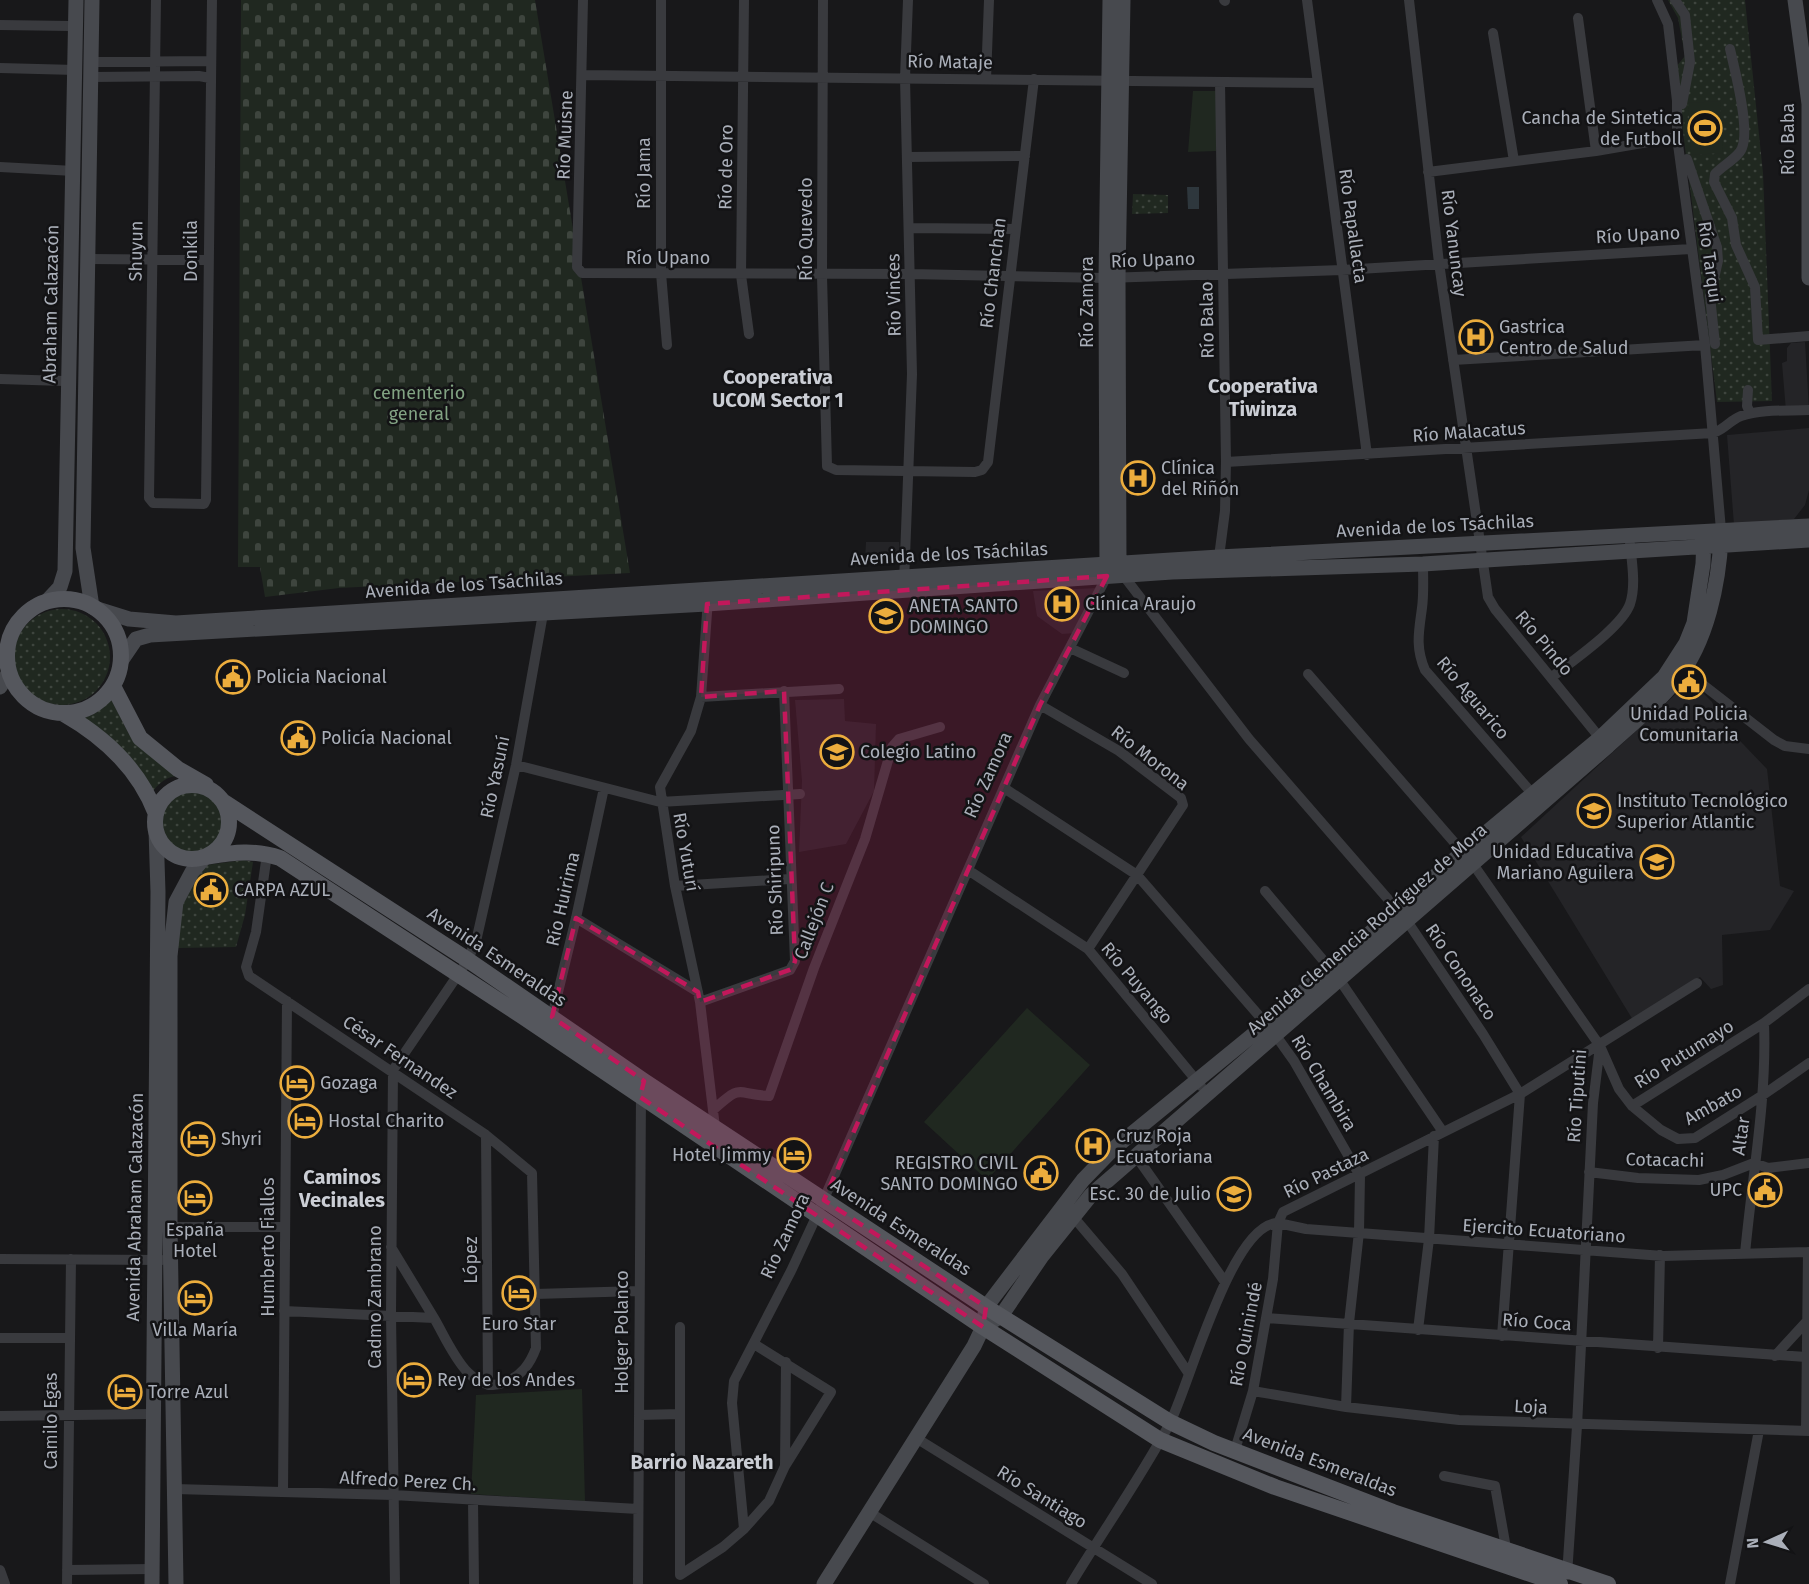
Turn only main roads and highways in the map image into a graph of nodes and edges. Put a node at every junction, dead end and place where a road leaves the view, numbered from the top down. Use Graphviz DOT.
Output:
graph roads {
  1 [pos="76,0"];
  2 [pos="92,0"];
  3 [pos="1110,0"];
  4 [pos="1123,0"];
  5 [pos="1795,0"];
  6 [pos="1115,81"];
  7 [pos="1809,104"];
  8 [pos="1809,278"];
  9 [pos="1809,516"];
  10 [pos="1801,527"];
  11 [pos="1704,538"];
  12 [pos="1721,538"];
  13 [pos="1809,540"];
  14 [pos="1630,543"];
  15 [pos="1114,570"];
  16 [pos="46,602"];
  17 [pos="544,606"];
  18 [pos="93,608"];
  19 [pos="18,622"];
  20 [pos="0,627"];
  21 [pos="121,661"];
  22 [pos="4,672"];
  23 [pos="113,686"];
  24 [pos="64,714"];
  25 [pos="1604,742"];
  26 [pos="219,797"];
  27 [pos="1537,799"];
  28 [pos="156,822"];
  29 [pos="205,858"];
  30 [pos="1403,916"];
  31 [pos="1270,1029"];
  32 [pos="642,1089"];
  33 [pos="1101,1161"];
  34 [pos="1113,1174"];
  35 [pos="820,1208"];
  36 [pos="1068,1211"];
  37 [pos="986,1307"];
  38 [pos="1001,1316"];
  39 [pos="983,1327"];
  40 [pos="1390,1520"];
  41 [pos="152,1577"];
  42 [pos="1565,1579"];
  43 [pos="827,1583"];
  44 [pos="176,1584"];
  45 [pos="1608,1584"];
  1 -- 16 [label="main road, Abraham Calazacón"];
  2 -- 18 [label="main road, Abraham Calazacón"];
  3 -- 6 [label="main road, Río Zamora"];
  4 -- 6 [label="main road, Río Zamora"];
  5 -- 7 [label="main road, Río Baba"];
  6 -- 15 [label="main road, Río Zamora"];
  7 -- 8 [label="main road, Río Baba"];
  9 -- 10 [label="main road"];
  10 -- 12 [label="main road, Avenida de los Tsáchilas"];
  11 -- 12 [label="main road, Avenida de los Tsáchilas"];
  11 -- 14 [label="main road, Avenida de los Tsáchilas"];
  11 -- 25 [label="main road, Avenida Clemencia Rodríguez de Mora"];
  12 -- 13 [label="main road, Avenida de los Tsáchilas"];
  12 -- 25 [label="main road, Avenida Clemencia Rodríguez de Mora"];
  14 -- 15 [label="main road, Avenida de los Tsáchilas"];
  14 -- 15 [label="main road, Avenida de los Tsáchilas"];
  15 -- 17 [label="main road, Avenida de los Tsáchilas"];
  16 -- 18 [label="main road"];
  16 -- 19 [label="main road"];
  17 -- 18 [label="main road, Avenida de los Tsáchilas"];
  17 -- 21 [label="main road, Avenida de los Tsáchilas"];
  18 -- 21 [label="main road"];
  19 -- 20 [label="main road"];
  19 -- 22 [label="main road"];
  21 -- 23 [label="main road"];
  22 -- 24 [label="main road"];
  23 -- 24 [label="main road"];
  23 -- 26 [label="main road, Avenida Esmeraldas"];
  24 -- 28 [label="main road, Avenida Abraham Calazacón"];
  25 -- 27 [label="main road, Avenida Clemencia Rodríguez de Mora"];
  26 -- 28 [label="main road"];
  26 -- 29 [label="main road"];
  26 -- 32 [label="main road, Avenida Esmeraldas"];
  27 -- 30 [label="main road, Avenida Clemencia Rodríguez de Mora"];
  27 -- 30 [label="main road, Avenida Clemencia Rodríguez de Mora"];
  28 -- 29 [label="main road"];
  28 -- 41 [label="main road, Avenida Abraham Calazacón"];
  29 -- 32 [label="main road, Avenida Esmeraldas"];
  29 -- 44 [label="main road, Avenida Abraham Calazacón"];
  30 -- 31 [label="main road, Avenida Clemencia Rodríguez de Mora"];
  31 -- 33 [label="main road, Avenida Clemencia Rodríguez de Mora"];
  31 -- 34 [label="main road, Avenida Clemencia Rodríguez de Mora"];
  32 -- 35 [label="main road, Avenida Esmeraldas"];
  32 -- 35 [label="main road, Avenida Esmeraldas"];
  33 -- 34 [label="main road"];
  33 -- 36 [label="main road, Avenida Clemencia Rodríguez de Mora"];
  34 -- 36 [label="main road, Avenida Clemencia Rodríguez de Mora"];
  35 -- 37 [label="main road, Avenida Esmeraldas"];
  35 -- 39 [label="main road, Avenida Esmeraldas"];
  36 -- 37 [label="main road, Avenida Clemencia Rodríguez de Mora"];
  36 -- 38 [label="main road, Avenida Clemencia Rodríguez de Mora"];
  37 -- 38 [label="main road, Avenida Esmeraldas"];
  37 -- 39 [label="main road, Avenida Clemencia Rodríguez de Mora"];
  38 -- 39 [label="main road, Avenida Clemencia Rodríguez de Mora"];
  38 -- 40 [label="main road, Avenida Esmeraldas"];
  39 -- 40 [label="main road, Avenida Esmeraldas"];
  39 -- 43 [label="main road, Avenida Clemencia Rodríguez de Mora"];
  40 -- 42 [label="main road, Avenida Esmeraldas"];
  40 -- 42 [label="main road, Avenida Esmeraldas"];
  42 -- 45 [label="main road, Avenida Esmeraldas"];
}
